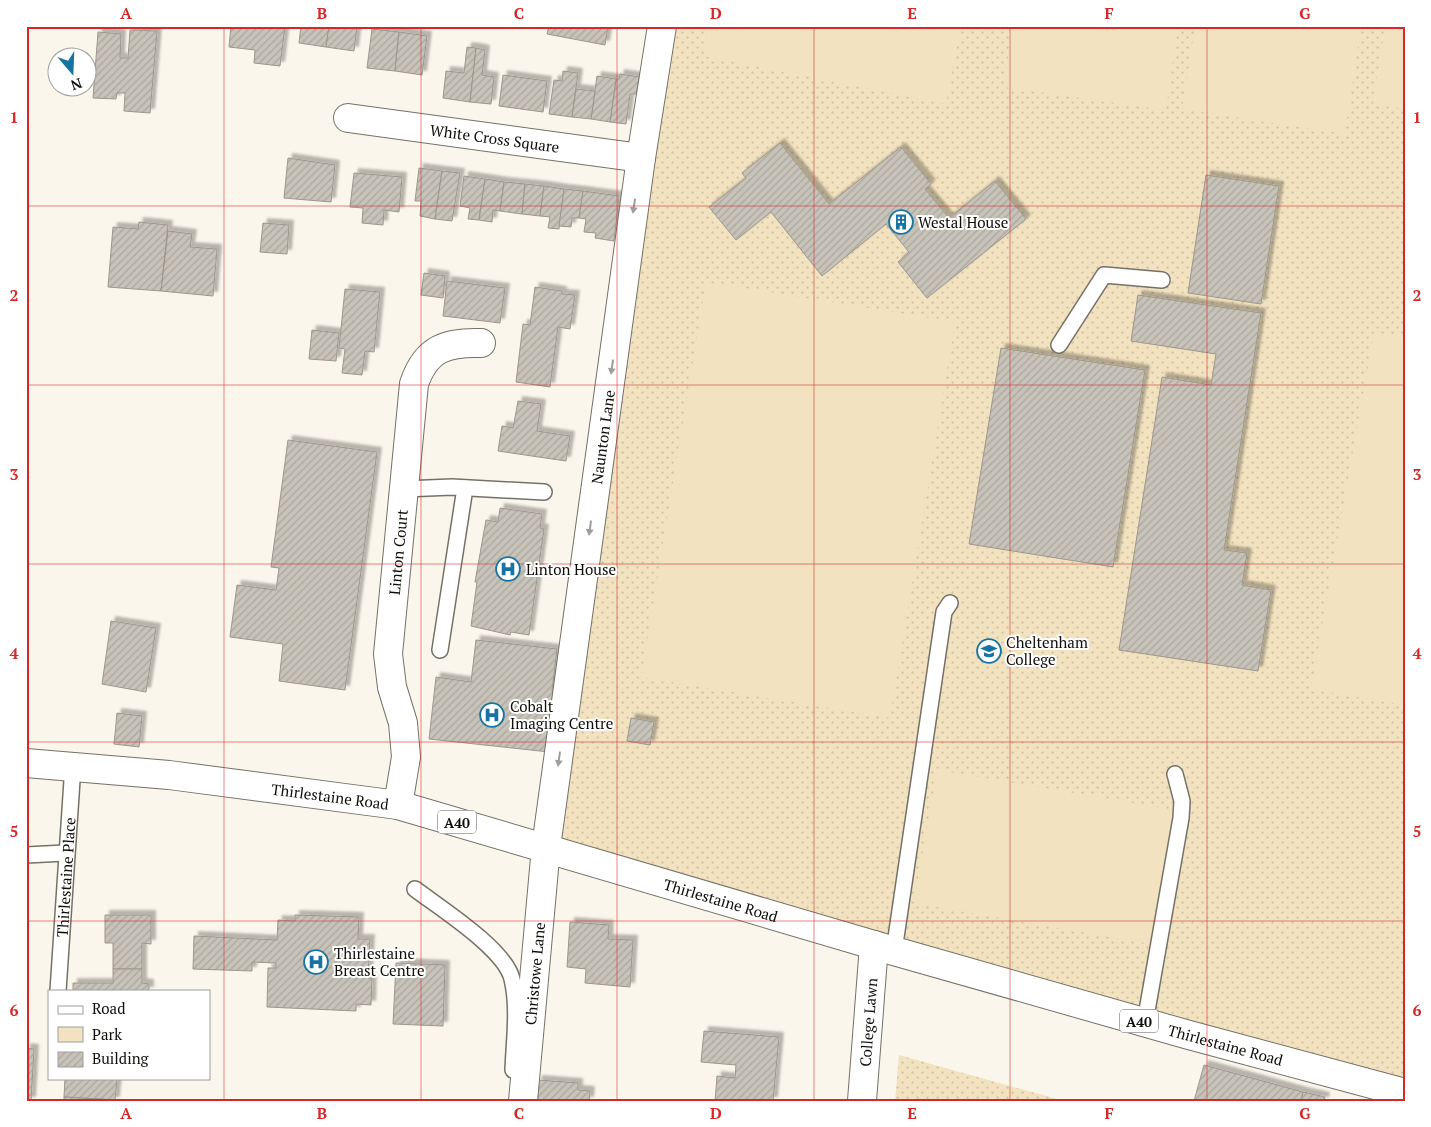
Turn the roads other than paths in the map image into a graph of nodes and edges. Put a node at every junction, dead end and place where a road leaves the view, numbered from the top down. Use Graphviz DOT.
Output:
graph roads {
  1 [pos="662,26"];
  2 [pos="348,118"];
  3 [pos="641,158"];
  4 [pos="1162,280"];
  5 [pos="481,343"];
  6 [pos="1059,345"];
  7 [pos="465,488"];
  8 [pos="404,489"];
  9 [pos="544,492"];
  10 [pos="950,603"];
  11 [pos="440,650"];
  12 [pos="26,763"];
  13 [pos="73,765"];
  14 [pos="1175,774"];
  15 [pos="398,805"];
  16 [pos="546,847"];
  17 [pos="65,853"];
  18 [pos="26,855"];
  19 [pos="415,889"];
  20 [pos="884,948"];
  21 [pos="58,990"];
  22 [pos="1145,1022"];
  23 [pos="1405,1092"];
  24 [pos="511,1101"];
  25 [pos="523,1101"];
  26 [pos="862,1101"];
  1 -- 3 [label="main road, Naunton Lane"];
  2 -- 3 [label="main road, White Cross Square"];
  3 -- 16 [label="main road, Naunton Lane, one-way"];
  4 -- 6 [label="lane"];
  5 -- 8 [label="main road, Linton Court"];
  7 -- 8 [label="lane"];
  7 -- 9 [label="lane"];
  7 -- 11 [label="lane"];
  8 -- 15 [label="main road, Linton Court"];
  10 -- 20 [label="lane"];
  12 -- 13 [label="main road, Thirlestaine Road / A40"];
  13 -- 15 [label="main road, Thirlestaine Road / A40"];
  13 -- 17 [label="lane, Thirlestaine Place"];
  14 -- 22 [label="lane"];
  15 -- 16 [label="main road, Thirlestaine Road / A40"];
  16 -- 20 [label="main road, Thirlestaine Road / A40"];
  16 -- 25 [label="main road, Christowe Lane"];
  17 -- 18 [label="lane"];
  17 -- 21 [label="lane, Thirlestaine Place"];
  19 -- 24 [label="lane"];
  20 -- 22 [label="main road, Thirlestaine Road / A40"];
  20 -- 26 [label="main road, College Lawn"];
  22 -- 23 [label="main road, Thirlestaine Road / A40"];
}
